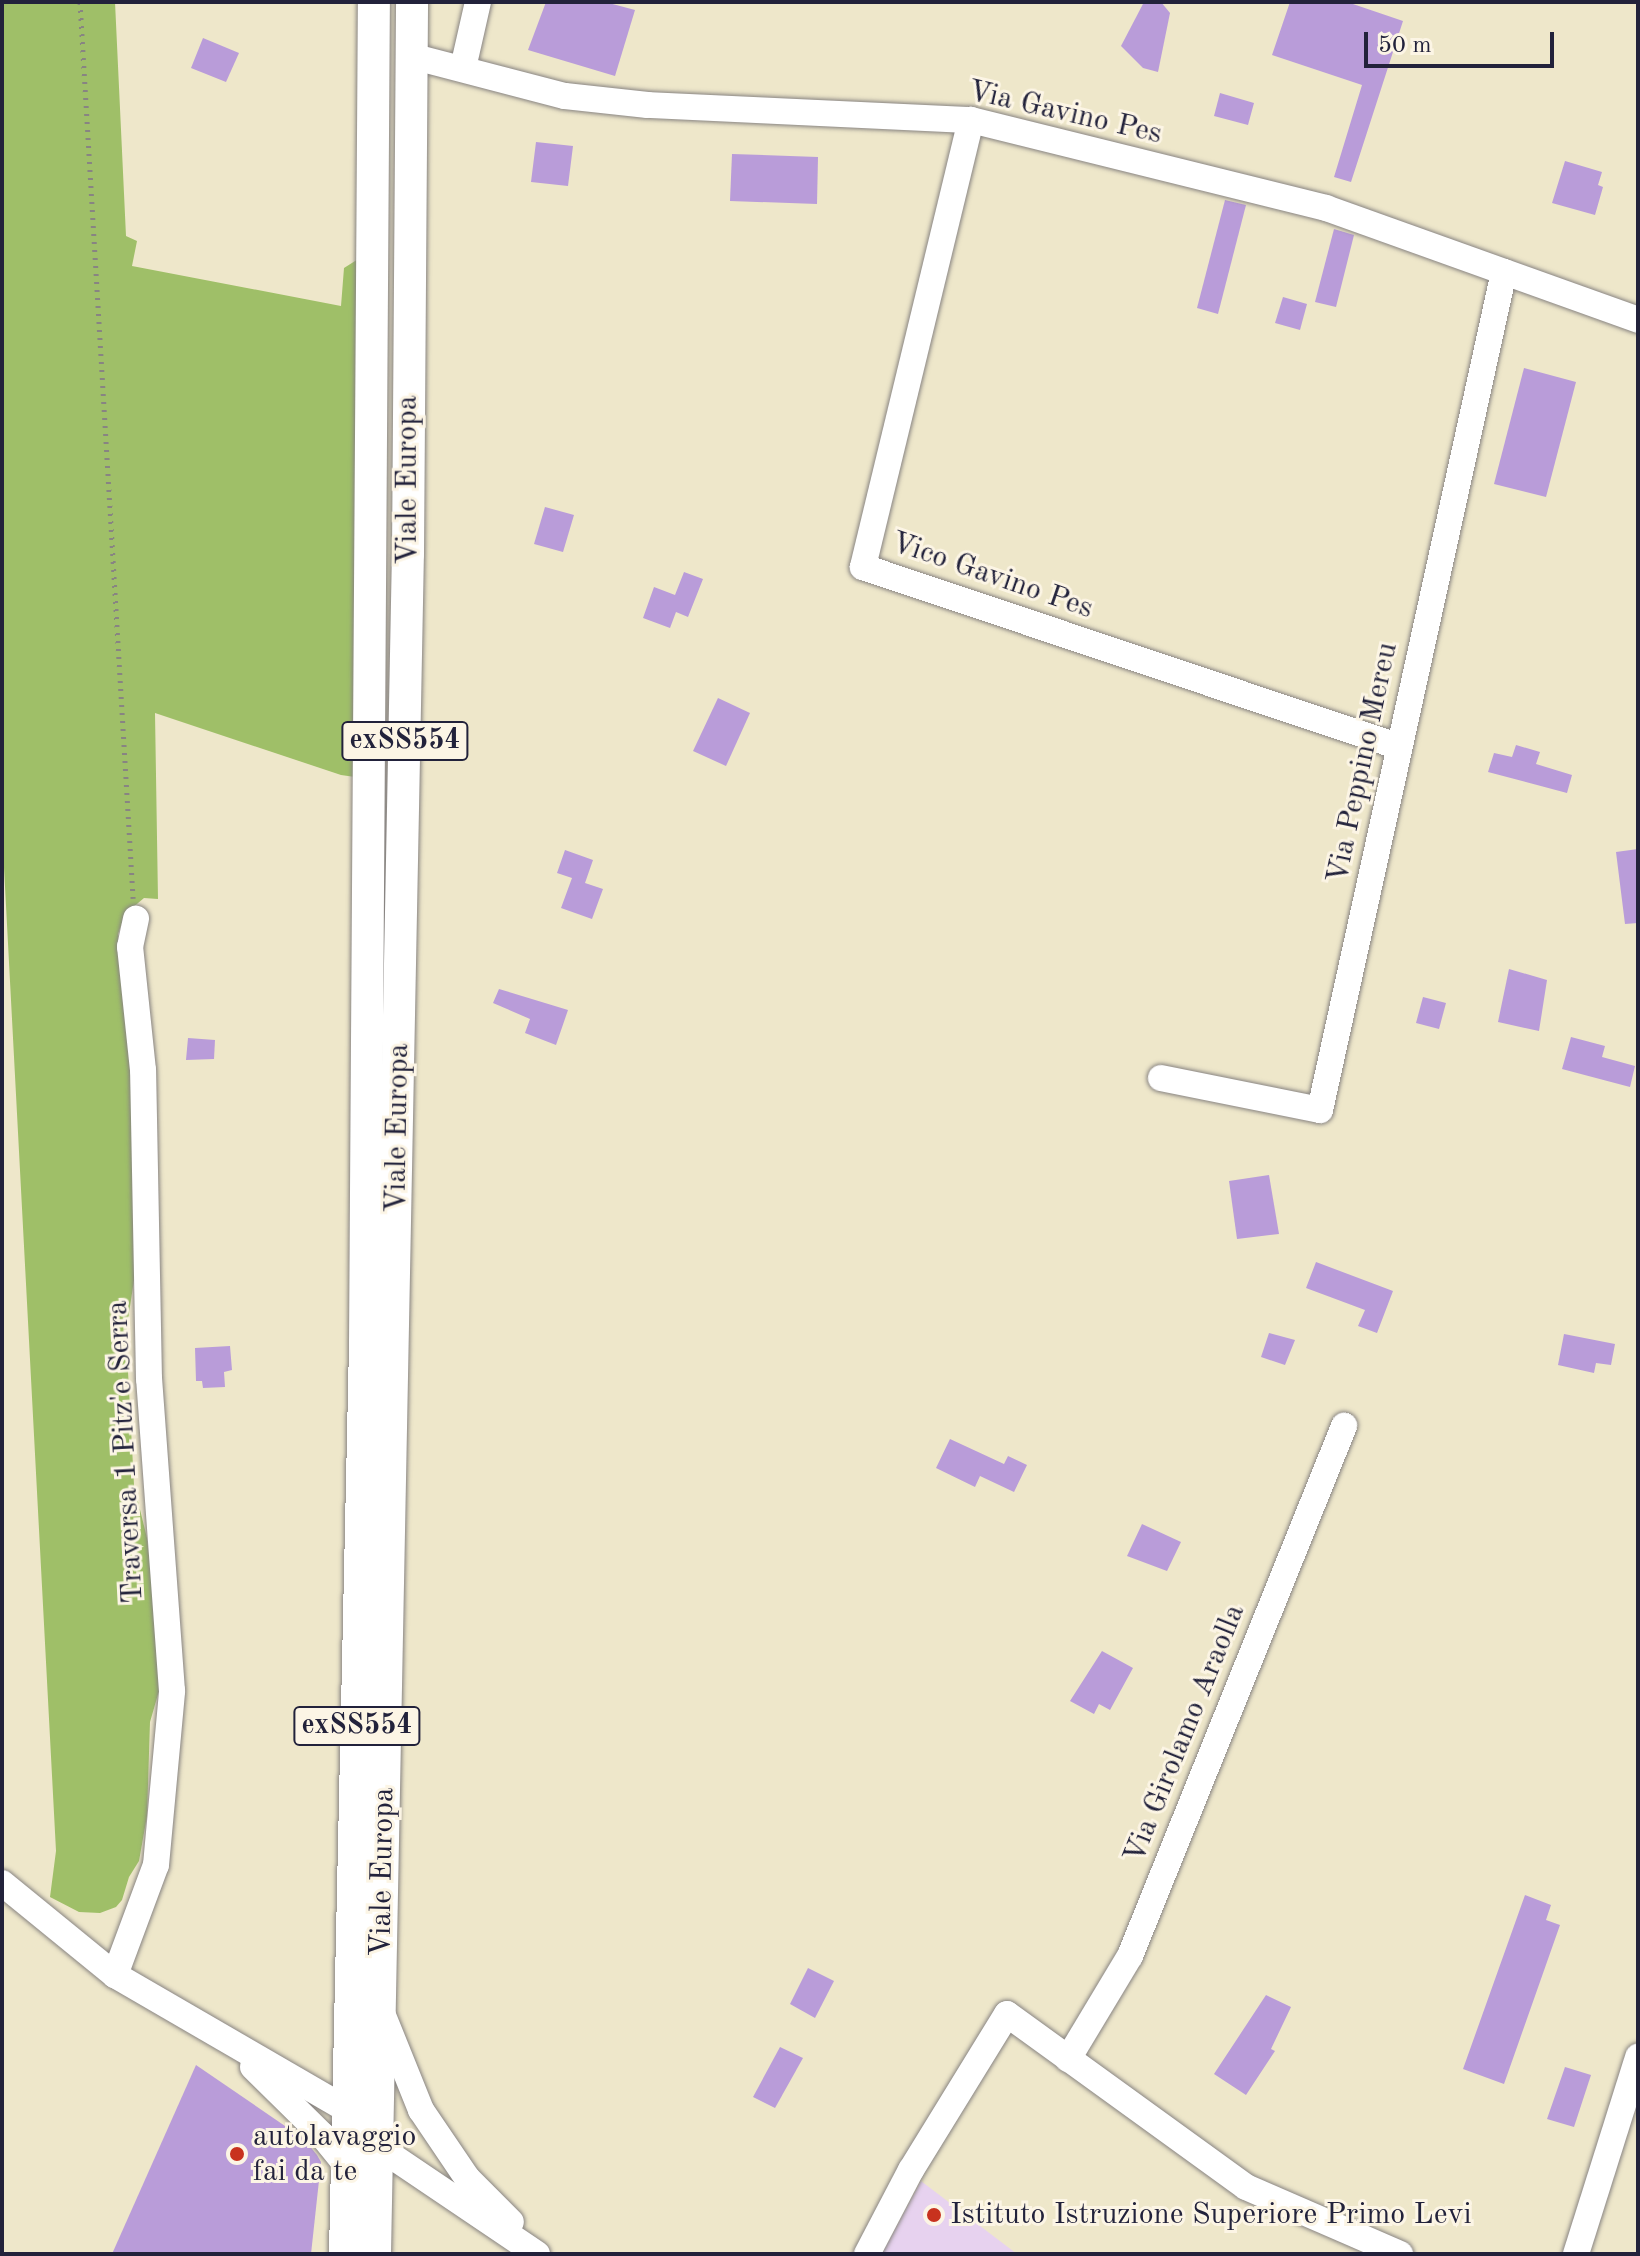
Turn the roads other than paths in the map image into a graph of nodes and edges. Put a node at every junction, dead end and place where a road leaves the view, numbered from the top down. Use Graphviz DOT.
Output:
graph roads {
  1 [pos="374,2"];
  2 [pos="412,2"];
  3 [pos="478,2"];
  4 [pos="411,56"];
  5 [pos="463,68"];
  6 [pos="971,120"];
  7 [pos="1504,272"];
  8 [pos="1638,320"];
  9 [pos="1400,747"];
  10 [pos="136,919"];
  11 [pos="1161,1078"];
  12 [pos="1344,1426"];
  13 [pos="2,1883"];
  14 [pos="115,1975"];
  15 [pos="380,2008"];
  16 [pos="227,2042"];
  17 [pos="1638,2057"];
  18 [pos="1068,2059"];
  19 [pos="348,2110"];
  20 [pos="377,2146"];
  21 [pos="347,2166"];
  22 [pos="345,2254"];
  23 [pos="375,2254"];
  24 [pos="537,2254"];
  25 [pos="546,2254"];
  26 [pos="867,2254"];
  27 [pos="1400,2254"];
  28 [pos="1576,2254"];
  1 -- 19 [label="main road, Viale Europa / exSS554"];
  2 -- 4 [label="main road, Viale Europa / exSS554"];
  3 -- 5 [label="street"];
  4 -- 5 [label="street, Via Gavino Pes"];
  4 -- 15 [label="main road, Viale Europa / exSS554"];
  5 -- 6 [label="street, Via Gavino Pes"];
  6 -- 7 [label="street, Via Gavino Pes"];
  6 -- 9 [label="street, Vico Gavino Pes"];
  7 -- 8 [label="street, Via Gavino Pes"];
  7 -- 9 [label="street, Via Peppino Mereu"];
  9 -- 11 [label="street, Via Peppino Mereu"];
  10 -- 14 [label="street, Traversa 1 Pitz'e Serra"];
  12 -- 18 [label="street, Via Girolamo Araolla"];
  13 -- 14 [label="street"];
  14 -- 16 [label="street"];
  15 -- 20 [label="main road, Viale Europa / exSS554"];
  15 -- 25 [label="street"];
  16 -- 19 [label="street"];
  16 -- 21 [label="street"];
  17 -- 28 [label="street"];
  18 -- 26 [label="street"];
  18 -- 27 [label="street"];
  19 -- 20 [label="street"];
  19 -- 21 [label="main road, Viale Europa / exSS554"];
  20 -- 23 [label="main road, Viale Europa / exSS554"];
  20 -- 24 [label="street"];
  21 -- 22 [label="main road, Viale Europa / exSS554"];
}
